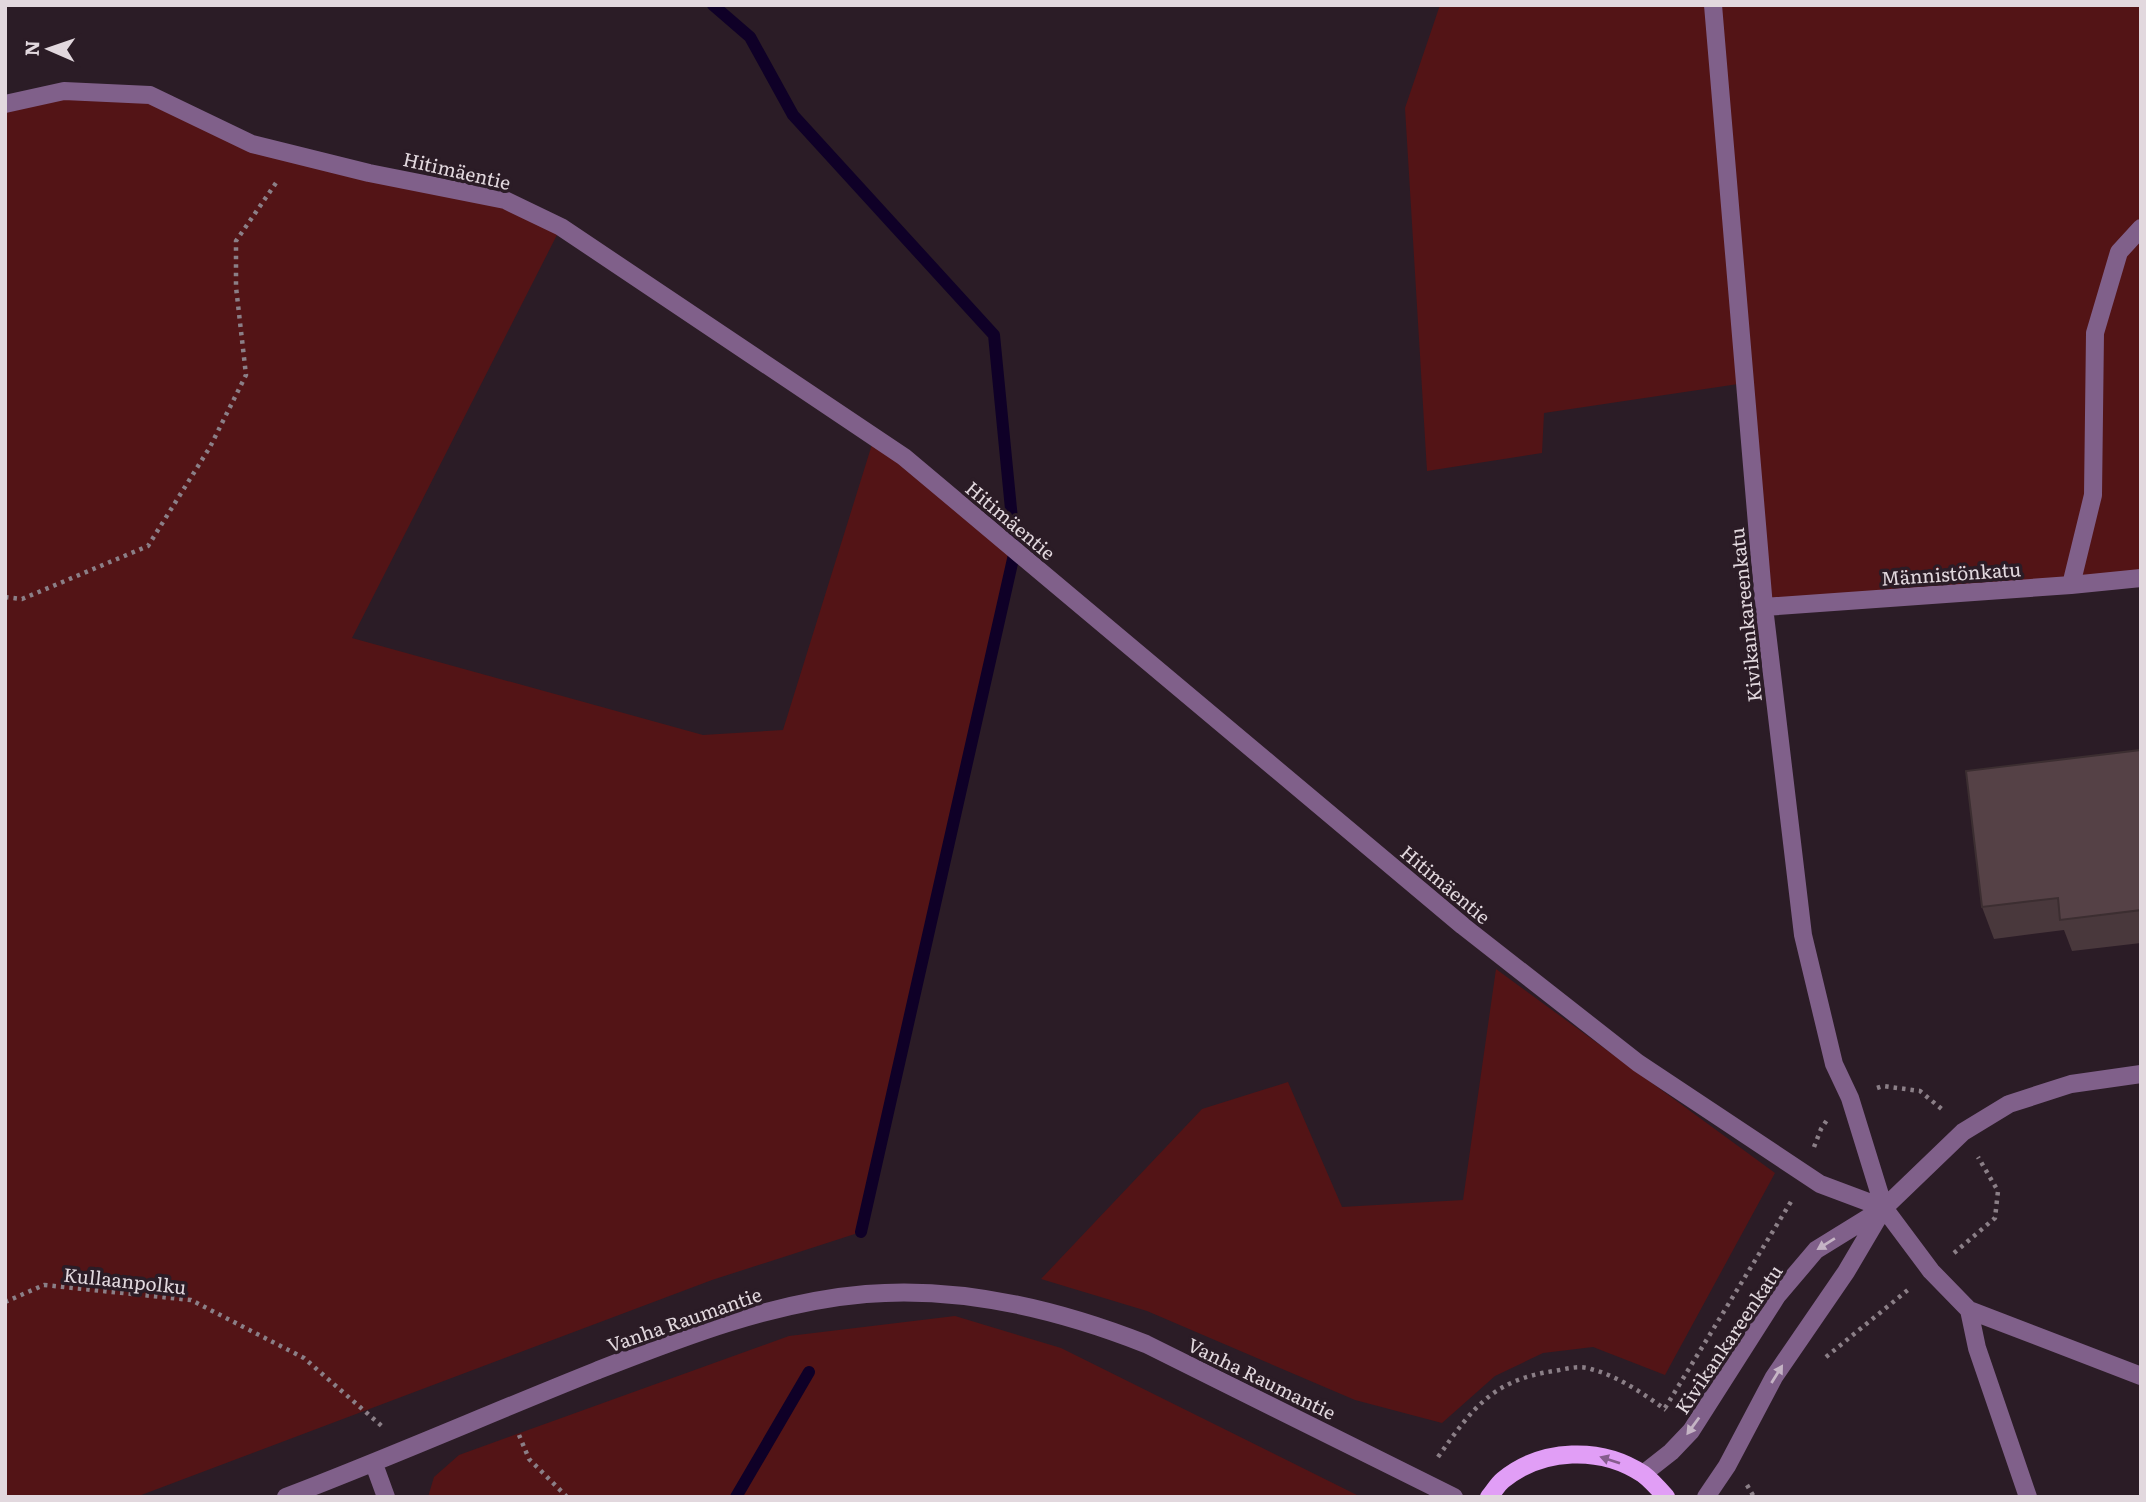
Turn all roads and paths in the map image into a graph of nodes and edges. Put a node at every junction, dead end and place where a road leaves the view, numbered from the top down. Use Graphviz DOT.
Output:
graph roads {
  1 [pos="1713,5"];
  2 [pos="5,104"];
  3 [pos="295,155"];
  4 [pos="2141,228"];
  5 [pos="2141,578"];
  6 [pos="2071,585"];
  7 [pos="5,597"];
  8 [pos="1764,607"];
  9 [pos="2141,1074"];
  10 [pos="1884,1208"];
  11 [pos="5,1302"];
  12 [pos="1969,1310"];
  13 [pos="2141,1376"];
  14 [pos="508,1407"];
  15 [pos="1690,1431"];
  16 [pos="408,1449"];
  17 [pos="374,1464"];
  18 [pos="1727,1466"];
  19 [pos="1643,1474"];
  20 [pos="1422,1481"];
  21 [pos="286,1497"];
  22 [pos="386,1497"];
  23 [pos="567,1497"];
  24 [pos="1454,1497"];
  25 [pos="1489,1497"];
  26 [pos="1667,1497"];
  27 [pos="1706,1497"];
  28 [pos="1754,1497"];
  29 [pos="2028,1497"];
  1 -- 8 [label="street, Kivikankareenkatu"];
  2 -- 3 [label="street, Hitimäentie"];
  3 -- 7 [label="path"];
  3 -- 10 [label="street, Hitimäentie"];
  4 -- 6 [label="street"];
  5 -- 6 [label="street, Männistönkatu"];
  6 -- 8 [label="street, Männistönkatu"];
  8 -- 10 [label="street, Kivikankareenkatu"];
  9 -- 10 [label="street"];
  10 -- 12 [label="street"];
  10 -- 15 [label="street, Kivikankareenkatu, one-way"];
  18 -- 10 [label="street, one-way"];
  11 -- 16 [label="path, Kullaanpolku"];
  12 -- 13 [label="street"];
  12 -- 29 [label="street"];
  14 -- 16 [label="street, Vanha Raumantie"];
  14 -- 20 [label="street, Vanha Raumantie"];
  14 -- 23 [label="path"];
  15 -- 19 [label="street, Kivikankareenkatu"];
  15 -- 20 [label="path"];
  16 -- 17 [label="street, Vanha Raumantie"];
  17 -- 21 [label="street, Vanha Raumantie"];
  17 -- 22 [label="street"];
  18 -- 27 [label="street"];
  18 -- 28 [label="path"];
  19 -- 25 [label="main road, one-way"];
  19 -- 26 [label="main road"];
  20 -- 24 [label="street, Vanha Raumantie"];
}
